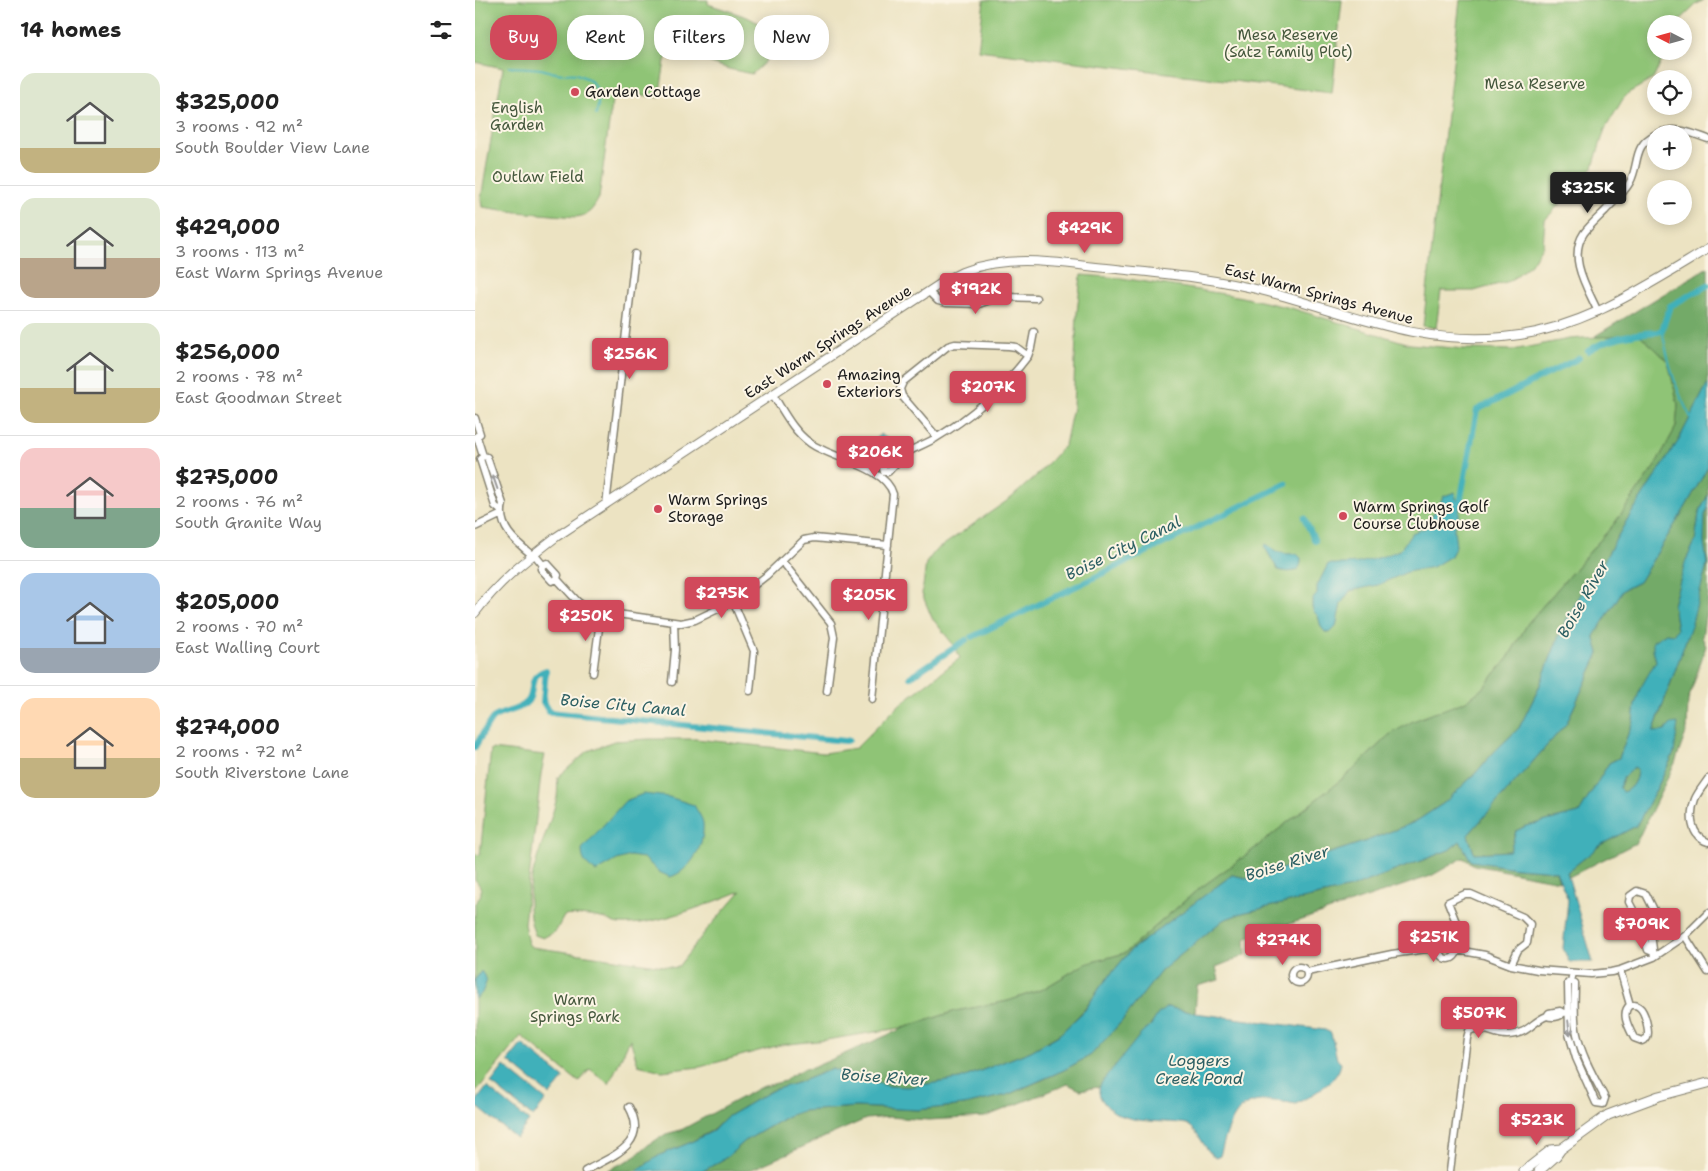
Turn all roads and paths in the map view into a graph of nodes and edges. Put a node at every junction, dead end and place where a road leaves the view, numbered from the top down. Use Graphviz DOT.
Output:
graph roads {
  1 [pos="1692,133"];
  2 [pos="1708,139"];
  3 [pos="1647,141"];
  4 [pos="1708,249"];
  5 [pos="635,254"];
  6 [pos="929,292"];
  7 [pos="1036,298"];
  8 [pos="1598,312"];
  9 [pos="1034,332"];
  10 [pos="1028,356"];
  11 [pos="773,395"];
  12 [pos="475,418"];
  13 [pos="476,437"];
  14 [pos="937,437"];
  15 [pos="882,474"];
  16 [pos="606,505"];
  17 [pos="502,512"];
  18 [pos="475,527"];
  19 [pos="888,546"];
  20 [pos="533,555"];
  21 [pos="782,561"];
  22 [pos="733,601"];
  23 [pos="475,613"];
  24 [pos="601,613"];
  25 [pos="675,622"];
  26 [pos="593,673"];
  27 [pos="672,682"];
  28 [pos="750,690"];
  29 [pos="827,691"];
  30 [pos="872,699"];
  31 [pos="1708,778"];
  32 [pos="1708,842"];
  33 [pos="1708,906"];
  34 [pos="1707,914"];
  35 [pos="1648,930"];
  36 [pos="1685,936"];
  37 [pos="1452,942"];
  38 [pos="1439,948"];
  39 [pos="1457,950"];
  40 [pos="1654,954"];
  41 [pos="1511,965"];
  42 [pos="1620,970"];
  43 [pos="1307,972"];
  44 [pos="1708,972"];
  45 [pos="1572,977"];
  46 [pos="1630,1005"];
  47 [pos="1569,1013"];
  48 [pos="1708,1083"];
  49 [pos="629,1107"];
  50 [pos="1608,1115"];
  51 [pos="1561,1149"];
  52 [pos="585,1171"];
  53 [pos="1450,1171"];
  54 [pos="1524,1171"];
  55 [pos="1539,1171"];
  1 -- 2 [label="street"];
  3 -- 8 [label="street"];
  4 -- 8 [label="street, East Warm Springs Avenue"];
  5 -- 16 [label="street"];
  6 -- 7 [label="street"];
  6 -- 8 [label="street, East Warm Springs Avenue"];
  6 -- 11 [label="street, East Warm Springs Avenue"];
  9 -- 10 [label="street"];
  10 -- 14 [label="street"];
  10 -- 14 [label="street"];
  11 -- 15 [label="street"];
  11 -- 16 [label="street, East Warm Springs Avenue"];
  12 -- 13 [label="street"];
  13 -- 17 [label="street"];
  14 -- 15 [label="street"];
  15 -- 19 [label="street"];
  16 -- 20 [label="street, East Warm Springs Avenue"];
  17 -- 18 [label="street"];
  17 -- 20 [label="street"];
  19 -- 21 [label="street"];
  19 -- 30 [label="street"];
  20 -- 23 [label="street, East Warm Springs Avenue"];
  20 -- 24 [label="street"];
  21 -- 22 [label="street"];
  21 -- 29 [label="street"];
  22 -- 25 [label="street"];
  22 -- 28 [label="street"];
  24 -- 25 [label="street"];
  24 -- 26 [label="street"];
  25 -- 27 [label="street"];
  31 -- 32 [label="street"];
  33 -- 34 [label="street"];
  34 -- 36 [label="street"];
  35 -- 35 [label="street"];
  35 -- 40 [label="street"];
  36 -- 40 [label="street"];
  36 -- 44 [label="street"];
  37 -- 38 [label="street"];
  37 -- 39 [label="street"];
  37 -- 41 [label="street"];
  38 -- 39 [label="street"];
  38 -- 43 [label="street"];
  39 -- 41 [label="street"];
  40 -- 42 [label="street"];
  41 -- 45 [label="street"];
  42 -- 45 [label="street"];
  42 -- 46 [label="street"];
  45 -- 47 [label="street"];
  46 -- 46 [label="street"];
  47 -- 50 [label="street"];
  47 -- 53 [label="street"];
  48 -- 50 [label="main road"];
  49 -- 52 [label="street"];
  50 -- 51 [label="main road"];
  51 -- 54 [label="main road"];
  51 -- 55 [label="main road"];
}
